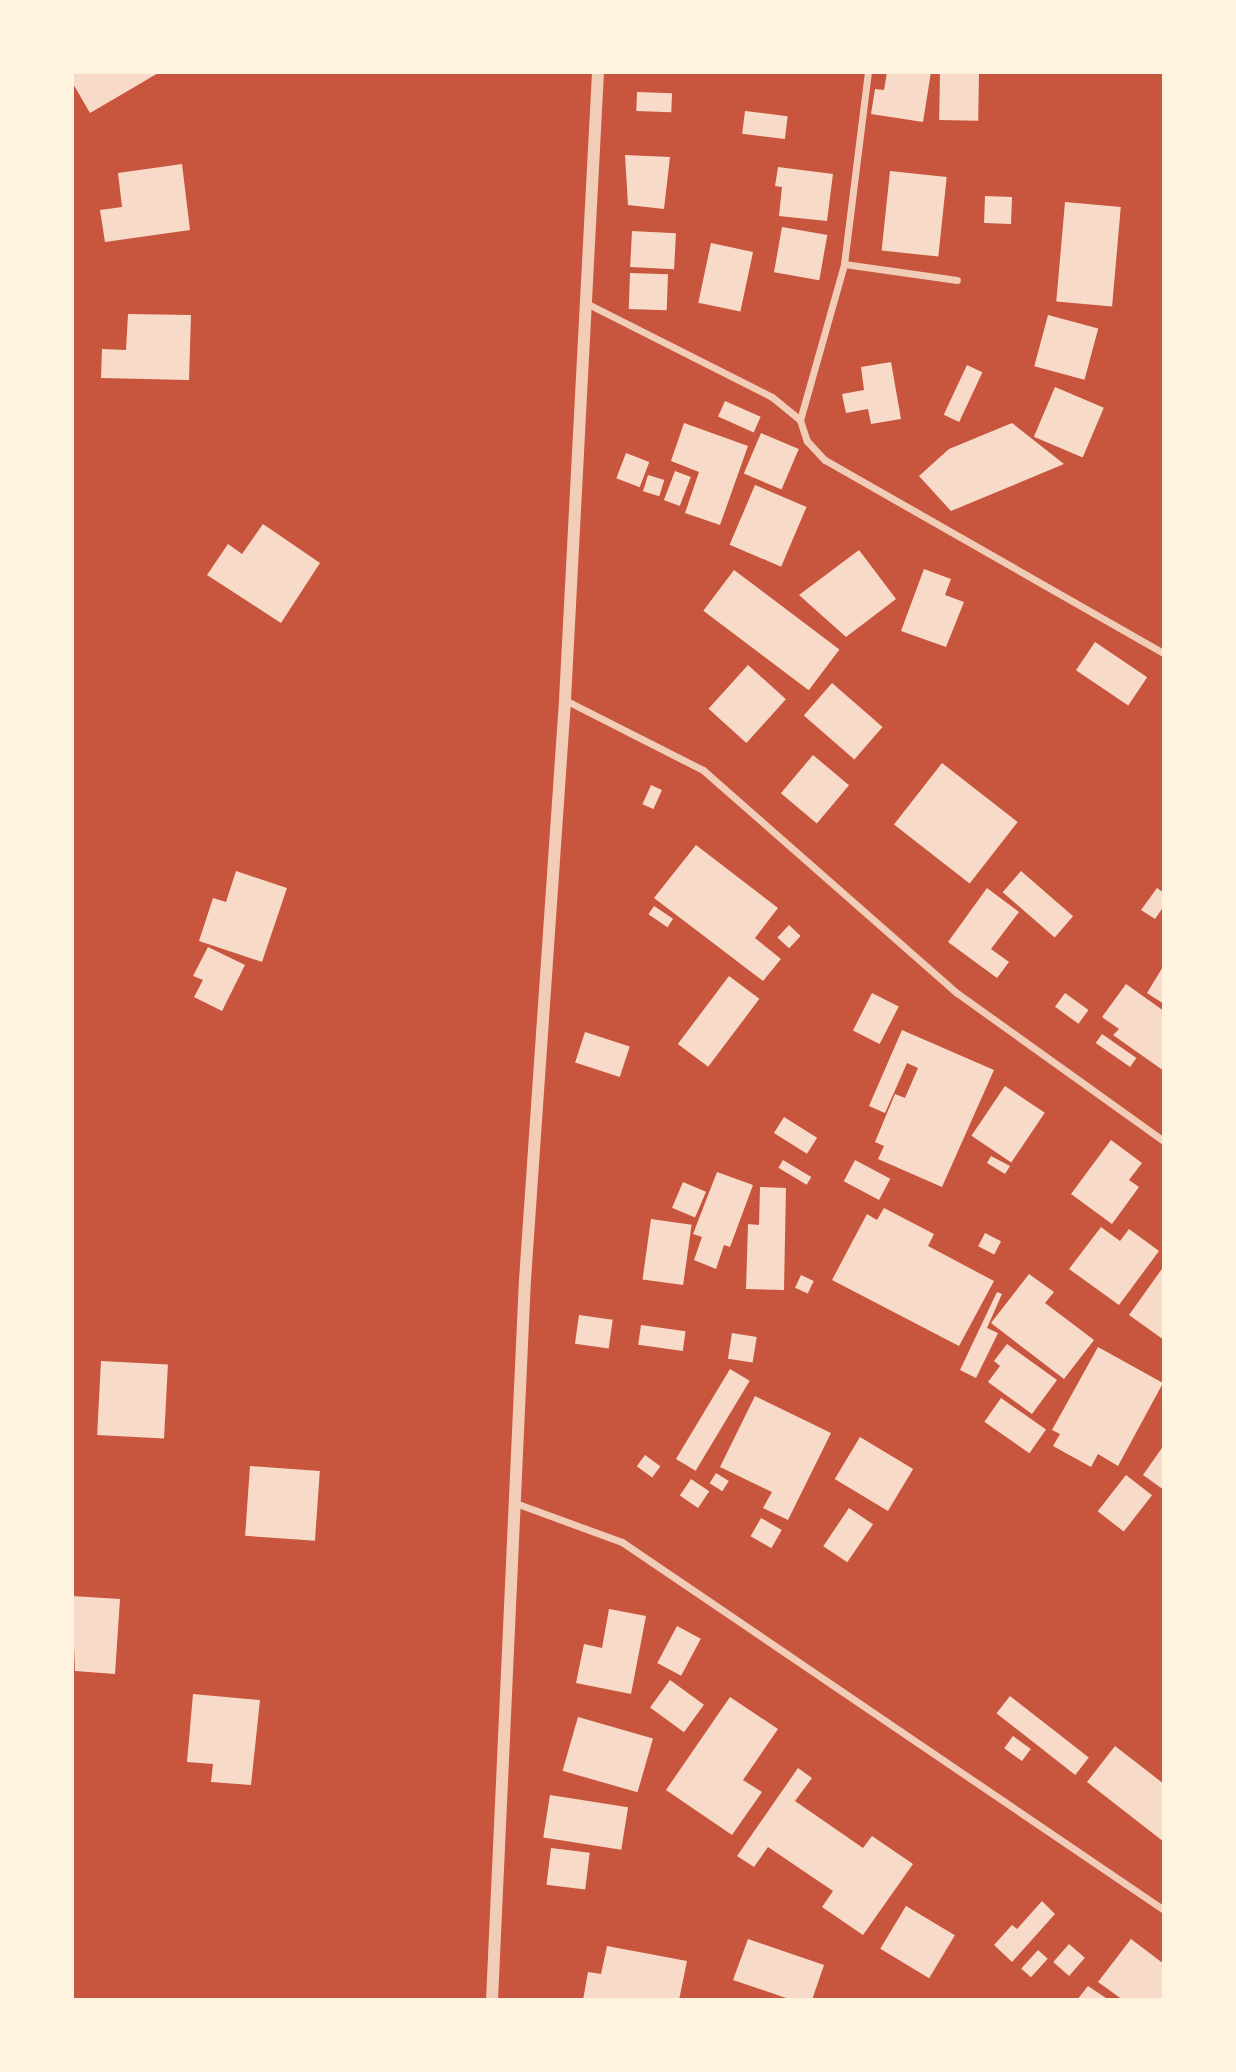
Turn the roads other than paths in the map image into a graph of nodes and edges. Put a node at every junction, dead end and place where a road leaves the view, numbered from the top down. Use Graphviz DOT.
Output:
graph roads {
  1 [pos="598,72"];
  2 [pos="868,72"];
  3 [pos="844,264"];
  4 [pos="957,280"];
  5 [pos="586,303"];
  6 [pos="800,420"];
  7 [pos="1164,653"];
  8 [pos="565,700"];
  9 [pos="1164,1141"];
  10 [pos="518,1504"];
  11 [pos="1164,1910"];
  12 [pos="492,2000"];
  1 -- 5 [label="street"];
  2 -- 3 [label="street"];
  3 -- 4 [label="street"];
  3 -- 6 [label="street"];
  5 -- 6 [label="street"];
  5 -- 8 [label="street"];
  6 -- 7 [label="street"];
  8 -- 9 [label="street"];
  8 -- 10 [label="street"];
  10 -- 11 [label="street"];
  10 -- 12 [label="street"];
}
